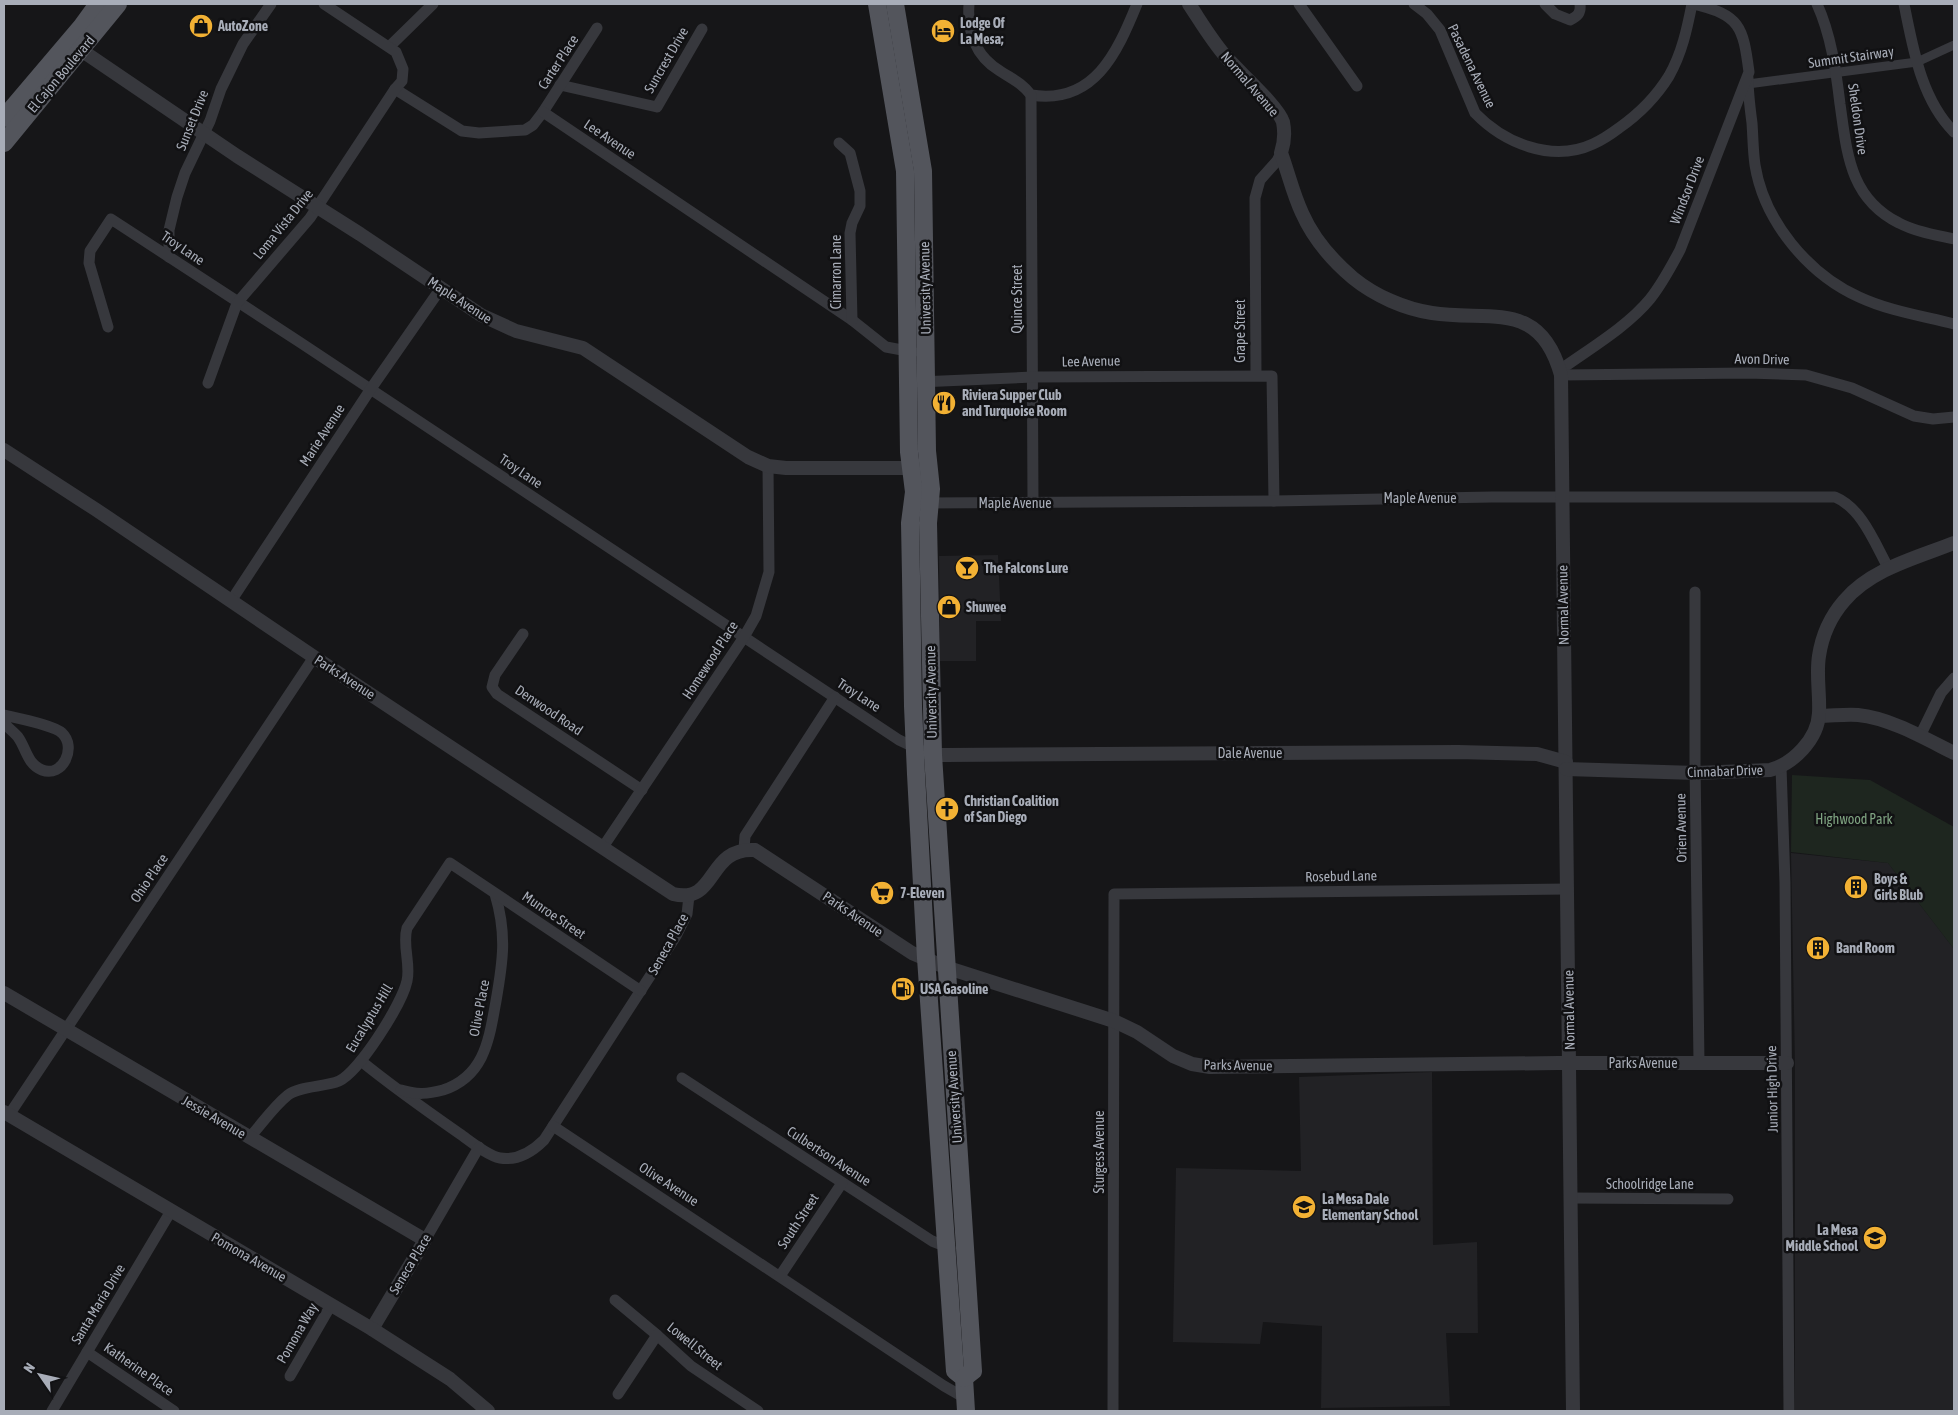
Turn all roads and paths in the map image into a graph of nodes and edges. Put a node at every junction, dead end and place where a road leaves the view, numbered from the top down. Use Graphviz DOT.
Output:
graph roads {
  1 [pos="98,4"];
  2 [pos="118,4"];
  3 [pos="270,4"];
  4 [pos="324,4"];
  5 [pos="433,4"];
  6 [pos="877,4"];
  7 [pos="895,4"];
  8 [pos="968,4"];
  9 [pos="1137,4"];
  10 [pos="1189,4"];
  11 [pos="1299,4"];
  12 [pos="1414,4"];
  13 [pos="1545,4"];
  14 [pos="1580,4"];
  15 [pos="1693,4"];
  16 [pos="1817,4"];
  17 [pos="1904,4"];
  18 [pos="597,28"];
  19 [pos="702,29"];
  20 [pos="1954,45"];
  21 [pos="390,46"];
  22 [pos="81,50"];
  23 [pos="1917,62"];
  24 [pos="1749,72"];
  25 [pos="1836,73"];
  26 [pos="1748,84"];
  27 [pos="560,85"];
  28 [pos="1357,86"];
  29 [pos="395,89"];
  30 [pos="1031,95"];
  31 [pos="543,112"];
  32 [pos="4,118"];
  33 [pos="1954,132"];
  34 [pos="204,134"];
  35 [pos="839,142"];
  36 [pos="4,143"];
  37 [pos="1281,153"];
  38 [pos="318,206"];
  39 [pos="1954,239"];
  40 [pos="169,257"];
  41 [pos="441,288"];
  42 [pos="237,302"];
  43 [pos="852,320"];
  44 [pos="1954,324"];
  45 [pos="108,327"];
  46 [pos="926,351"];
  47 [pos="908,352"];
  48 [pos="1560,372"];
  49 [pos="1256,375"];
  50 [pos="1033,377"];
  51 [pos="908,382"];
  52 [pos="926,382"];
  53 [pos="208,383"];
  54 [pos="370,390"];
  55 [pos="1954,417"];
  56 [pos="4,450"];
  57 [pos="768,466"];
  58 [pos="911,468"];
  59 [pos="929,468"];
  60 [pos="1561,498"];
  61 [pos="1274,501"];
  62 [pos="912,503"];
  63 [pos="1033,503"];
  64 [pos="931,504"];
  65 [pos="1954,543"];
  66 [pos="1889,569"];
  67 [pos="1695,592"];
  68 [pos="231,601"];
  69 [pos="523,634"];
  70 [pos="744,637"];
  71 [pos="314,657"];
  72 [pos="1954,678"];
  73 [pos="835,697"];
  74 [pos="4,715"];
  75 [pos="1819,716"];
  76 [pos="4,723"];
  77 [pos="1920,736"];
  78 [pos="914,747"];
  79 [pos="1954,753"];
  80 [pos="932,755"];
  81 [pos="1566,765"];
  82 [pos="1781,767"];
  83 [pos="1696,773"];
  84 [pos="642,790"];
  85 [pos="603,847"];
  86 [pos="744,849"];
  87 [pos="450,863"];
  88 [pos="1568,889"];
  89 [pos="496,894"];
  90 [pos="1114,894"];
  91 [pos="689,896"];
  92 [pos="926,958"];
  93 [pos="945,967"];
  94 [pos="641,992"];
  95 [pos="4,993"];
  96 [pos="1114,1022"];
  97 [pos="65,1030"];
  98 [pos="361,1062"];
  99 [pos="1570,1062"];
  100 [pos="1787,1063"];
  101 [pos="1699,1064"];
  102 [pos="682,1078"];
  103 [pos="397,1090"];
  104 [pos="6,1114"];
  105 [pos="553,1126"];
  106 [pos="249,1138"];
  107 [pos="479,1147"];
  108 [pos="842,1183"];
  109 [pos="1571,1198"];
  110 [pos="1728,1199"];
  111 [pos="171,1212"];
  112 [pos="425,1240"];
  113 [pos="946,1248"];
  114 [pos="964,1250"];
  115 [pos="780,1276"];
  116 [pos="615,1300"];
  117 [pos="330,1305"];
  118 [pos="372,1329"];
  119 [pos="657,1335"];
  120 [pos="88,1352"];
  121 [pos="290,1376"];
  122 [pos="964,1378"];
  123 [pos="618,1394"];
  124 [pos="966,1404"];
  125 [pos="52,1411"];
  126 [pos="174,1411"];
  127 [pos="488,1411"];
  128 [pos="758,1411"];
  129 [pos="1113,1411"];
  130 [pos="1573,1411"];
  131 [pos="1789,1411"];
  1 -- 32 [label="main road, El Cajon Boulevard"];
  2 -- 22 [label="main road, El Cajon Boulevard"];
  3 -- 34 [label="street, Sunset Drive"];
  4 -- 21 [label="street"];
  5 -- 21 [label="street"];
  6 -- 47 [label="main road, University Avenue"];
  7 -- 46 [label="main road, University Avenue"];
  8 -- 30 [label="street"];
  9 -- 30 [label="street"];
  10 -- 37 [label="street, Normal Avenue"];
  11 -- 28 [label="street"];
  12 -- 15 [label="street, Pasadena Avenue"];
  13 -- 14 [label="street"];
  15 -- 24 [label="street, Windsor Drive"];
  16 -- 25 [label="street, Sheldon Drive"];
  17 -- 23 [label="street"];
  18 -- 27 [label="street, Carter Place"];
  19 -- 27 [label="street, Suncrest Drive"];
  20 -- 23 [label="street, Summit Stairway"];
  21 -- 29 [label="street"];
  22 -- 34 [label="street, Maple Avenue"];
  22 -- 36 [label="main road, El Cajon Boulevard"];
  23 -- 25 [label="street, Summit Stairway"];
  23 -- 33 [label="street"];
  24 -- 26 [label="street"];
  24 -- 48 [label="street, Windsor Drive"];
  25 -- 26 [label="street, Summit Stairway"];
  25 -- 39 [label="street, Sheldon Drive"];
  26 -- 44 [label="street"];
  27 -- 31 [label="street, Carter Place"];
  29 -- 31 [label="street"];
  29 -- 38 [label="street, Loma Vista Drive"];
  30 -- 50 [label="street, Quince Street"];
  31 -- 43 [label="street, Lee Avenue"];
  34 -- 38 [label="street, Maple Avenue"];
  34 -- 40 [label="street, Sunset Drive"];
  35 -- 43 [label="street, Cimarron Lane"];
  37 -- 48 [label="street, Normal Avenue"];
  37 -- 49 [label="street, Grape Street"];
  38 -- 41 [label="street, Maple Avenue"];
  38 -- 42 [label="street, Loma Vista Drive"];
  40 -- 42 [label="street, Troy Lane"];
  40 -- 45 [label="street, Troy Lane"];
  41 -- 54 [label="street, Marie Avenue"];
  41 -- 57 [label="street, Maple Avenue"];
  42 -- 53 [label="street, Loma Vista Drive"];
  42 -- 54 [label="street, Troy Lane"];
  43 -- 47 [label="street, Lee Avenue"];
  46 -- 47 [label="street, Lee Avenue"];
  46 -- 52 [label="main road, University Avenue"];
  47 -- 51 [label="main road, University Avenue"];
  48 -- 55 [label="street, Avon Drive"];
  48 -- 60 [label="street, Normal Avenue"];
  49 -- 50 [label="street, Lee Avenue"];
  49 -- 61 [label="street, Grape Street"];
  50 -- 52 [label="street, Lee Avenue"];
  50 -- 63 [label="street, Quince Street"];
  51 -- 52 [label="street, Lee Avenue"];
  51 -- 58 [label="main road, University Avenue"];
  52 -- 59 [label="main road, University Avenue"];
  54 -- 68 [label="street, Marie Avenue"];
  54 -- 70 [label="street, Troy Lane"];
  56 -- 68 [label="street, Parks Avenue"];
  57 -- 58 [label="street, Maple Avenue"];
  57 -- 70 [label="street, Homewood Place"];
  58 -- 59 [label="street, Maple Avenue"];
  58 -- 62 [label="main road, University Avenue"];
  59 -- 64 [label="main road, University Avenue"];
  60 -- 61 [label="street, Maple Avenue"];
  60 -- 66 [label="street, Maple Avenue"];
  60 -- 81 [label="street, Normal Avenue"];
  61 -- 63 [label="street, Maple Avenue"];
  62 -- 64 [label="street, Maple Avenue"];
  62 -- 78 [label="main road, University Avenue"];
  63 -- 64 [label="street, Maple Avenue"];
  64 -- 80 [label="main road, University Avenue"];
  65 -- 66 [label="street, Cinnabar Drive"];
  66 -- 75 [label="street, Cinnabar Drive"];
  67 -- 83 [label="street, Orien Avenue"];
  68 -- 71 [label="street, Parks Avenue"];
  69 -- 84 [label="street, Denwood Road"];
  70 -- 73 [label="street, Troy Lane"];
  70 -- 84 [label="street, Homewood Place"];
  71 -- 85 [label="street, Parks Avenue"];
  71 -- 97 [label="street, Ohio Place"];
  72 -- 77 [label="street"];
  73 -- 78 [label="street, Troy Lane"];
  73 -- 86 [label="street"];
  74 -- 76 [label="street"];
  75 -- 77 [label="street"];
  75 -- 82 [label="street, Cinnabar Drive"];
  77 -- 79 [label="street"];
  78 -- 80 [label="street"];
  78 -- 92 [label="main road, University Avenue"];
  80 -- 81 [label="street, Dale Avenue"];
  80 -- 93 [label="main road, University Avenue"];
  81 -- 83 [label="street, Cinnabar Drive"];
  81 -- 88 [label="street, Normal Avenue"];
  82 -- 83 [label="street, Cinnabar Drive"];
  82 -- 100 [label="street, Junior High Drive"];
  83 -- 101 [label="street, Orien Avenue"];
  84 -- 85 [label="street, Homewood Place"];
  85 -- 91 [label="street, Parks Avenue"];
  86 -- 91 [label="street, Seneca Place"];
  86 -- 92 [label="street, Parks Avenue"];
  87 -- 89 [label="street, Munroe Street"];
  87 -- 98 [label="street, Eucalyptus Hill"];
  88 -- 90 [label="street, Rosebud Lane"];
  88 -- 99 [label="street, Normal Avenue"];
  89 -- 94 [label="street, Munroe Street"];
  89 -- 103 [label="street, Olive Place"];
  90 -- 96 [label="street, Sturgess Avenue"];
  91 -- 94 [label="street, Seneca Place"];
  92 -- 93 [label="street, Parks Avenue"];
  92 -- 113 [label="main road, University Avenue"];
  93 -- 96 [label="street, Parks Avenue"];
  93 -- 114 [label="main road, University Avenue"];
  94 -- 105 [label="street, Seneca Place"];
  95 -- 97 [label="street, Jessie Avenue"];
  96 -- 99 [label="street, Parks Avenue"];
  96 -- 129 [label="street, Sturgess Avenue"];
  97 -- 104 [label="street, Ohio Place"];
  97 -- 106 [label="street, Jessie Avenue"];
  98 -- 103 [label="street"];
  98 -- 106 [label="street, Eucalyptus Hill"];
  99 -- 101 [label="street, Parks Avenue"];
  99 -- 109 [label="street, Normal Avenue"];
  100 -- 101 [label="street, Parks Avenue"];
  100 -- 131 [label="street, Junior High Drive"];
  102 -- 108 [label="street, Culbertson Avenue"];
  103 -- 107 [label="street"];
  104 -- 111 [label="street, Pomona Avenue"];
  105 -- 107 [label="street"];
  105 -- 115 [label="street, Olive Avenue"];
  106 -- 112 [label="street, Jessie Avenue"];
  107 -- 112 [label="street, Seneca Place"];
  108 -- 113 [label="street, Culbertson Avenue"];
  108 -- 115 [label="street, South Street"];
  109 -- 110 [label="street, Schoolridge Lane"];
  109 -- 130 [label="street, Normal Avenue"];
  111 -- 117 [label="street, Pomona Avenue"];
  111 -- 120 [label="street, Santa Maria Drive"];
  112 -- 118 [label="street, Seneca Place"];
  113 -- 114 [label="street, Culbertson Avenue"];
  113 -- 122 [label="main road, University Avenue"];
  114 -- 122 [label="main road, University Avenue"];
  115 -- 124 [label="street, Olive Avenue"];
  116 -- 119 [label="street, Lowell Street"];
  117 -- 118 [label="street, Pomona Avenue"];
  117 -- 121 [label="street, Pomona Way"];
  118 -- 127 [label="street, Pomona Avenue"];
  119 -- 123 [label="street"];
  119 -- 128 [label="street, Lowell Street"];
  120 -- 125 [label="street, Santa Maria Drive"];
  120 -- 126 [label="street, Katherine Place"];
  122 -- 124 [label="main road, University Avenue"];
}
